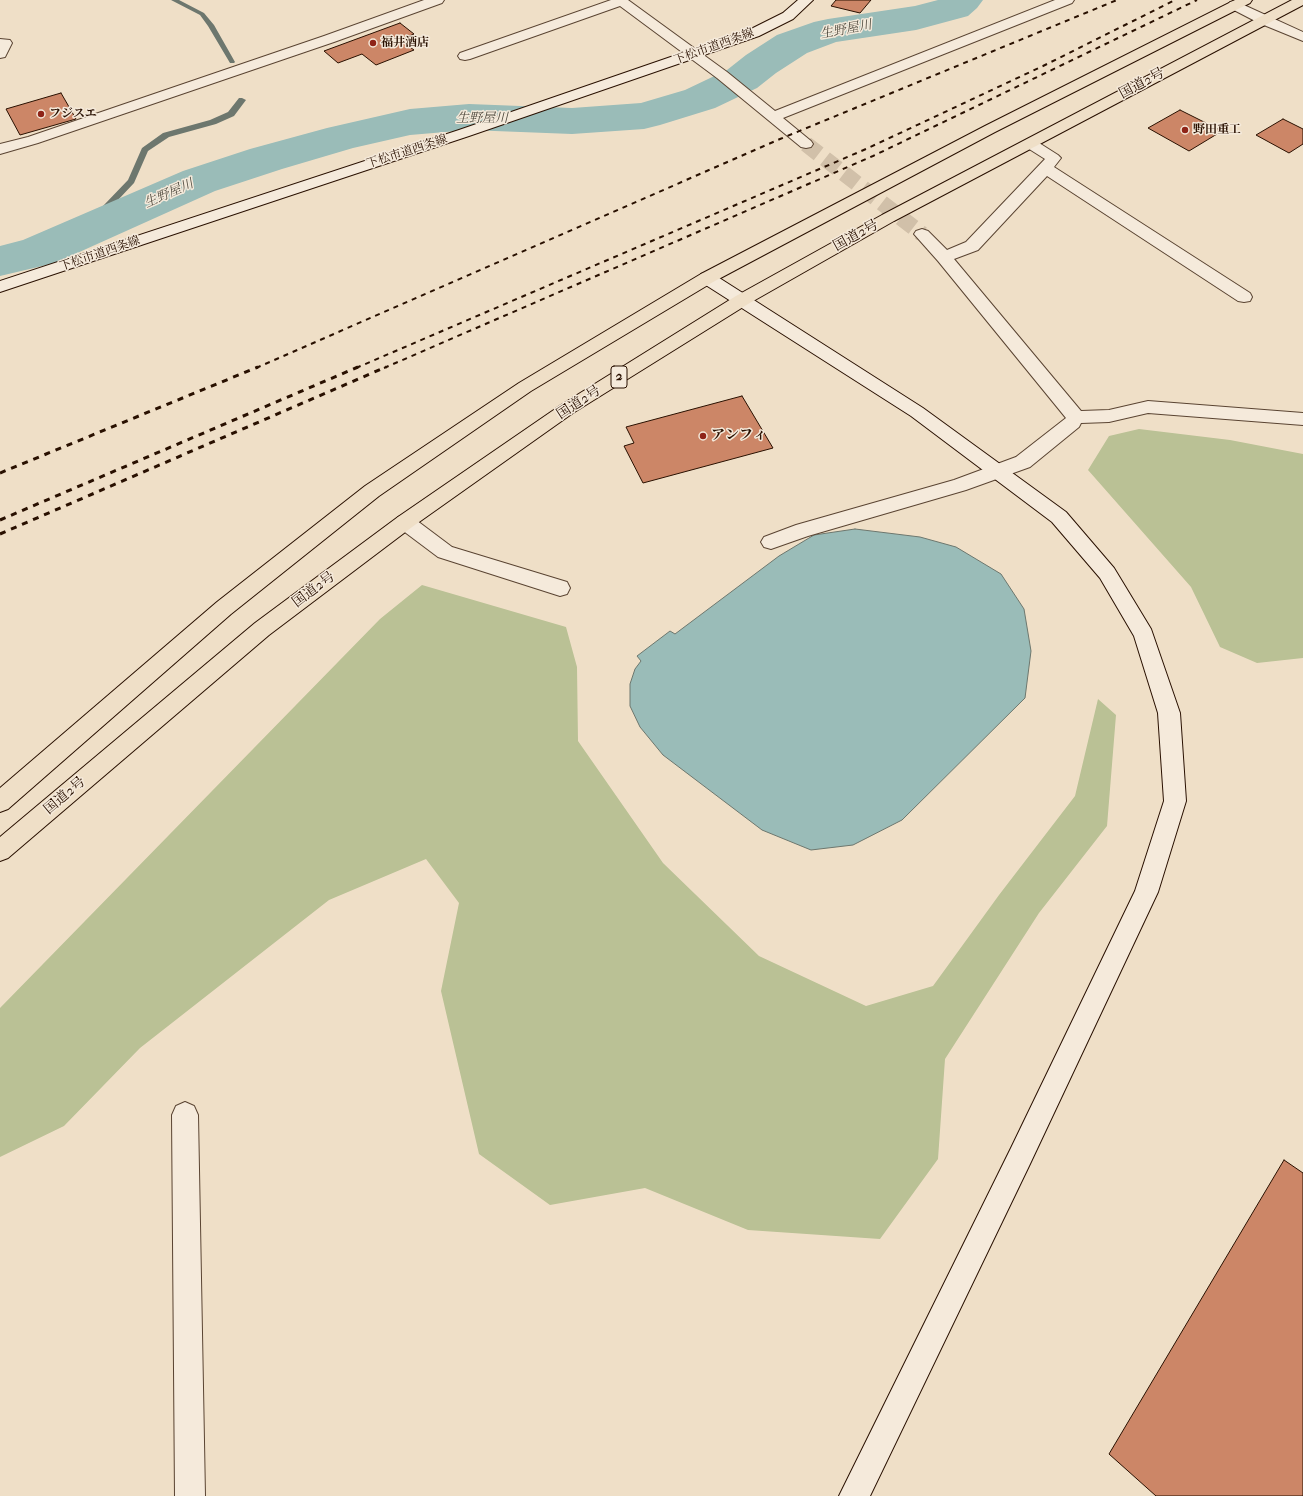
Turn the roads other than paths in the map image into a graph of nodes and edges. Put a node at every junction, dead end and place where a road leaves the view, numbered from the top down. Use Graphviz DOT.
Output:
graph roads {
  1 [pos="621,0"];
  2 [pos="806,0"];
  3 [pos="1067,0"];
  4 [pos="1302,0"];
  5 [pos="432,1"];
  6 [pos="1240,2"];
  7 [pos="1264,20"];
  8 [pos="1303,37"];
  9 [pos="0,43"];
  10 [pos="0,54"];
  11 [pos="693,55"];
  12 [pos="465,56"];
  13 [pos="773,117"];
  14 [pos="806,144"];
  15 [pos="1031,144"];
  16 [pos="0,149"];
  17 [pos="1046,168"];
  18 [pos="922,234"];
  19 [pos="944,257"];
  20 [pos="707,278"];
  21 [pos="0,287"];
  22 [pos="1244,298"];
  23 [pos="742,300"];
  24 [pos="1076,417"];
  25 [pos="1303,419"];
  26 [pos="998,470"];
  27 [pos="405,522"];
  28 [pos="771,542"];
  29 [pos="560,588"];
  30 [pos="0,802"];
  31 [pos="0,851"];
  32 [pos="184,1115"];
  33 [pos="190,1496"];
  34 [pos="854,1496"];
  1 -- 11 [label="street"];
  1 -- 12 [label="street"];
  2 -- 11 [label="street, 下松市道西条線"];
  3 -- 13 [label="street"];
  4 -- 7 [label="highway, 国道2号 / 2"];
  5 -- 16 [label="street"];
  6 -- 7 [label="street"];
  6 -- 20 [label="highway, 国道2号"];
  7 -- 8 [label="street"];
  7 -- 15 [label="highway, 国道2号 / 2"];
  9 -- 10 [label="street"];
  11 -- 13 [label="street"];
  11 -- 21 [label="street, 下松市道西条線"];
  13 -- 14 [label="street"];
  15 -- 17 [label="street"];
  15 -- 23 [label="highway, 国道2号 / 2"];
  17 -- 19 [label="street"];
  17 -- 22 [label="street"];
  18 -- 19 [label="street"];
  19 -- 24 [label="street"];
  20 -- 23 [label="street"];
  20 -- 30 [label="highway, 国道2号"];
  23 -- 26 [label="street"];
  23 -- 27 [label="highway, 国道2号 / 2"];
  24 -- 25 [label="street"];
  24 -- 26 [label="street"];
  26 -- 28 [label="street"];
  26 -- 34 [label="street"];
  27 -- 29 [label="street"];
  27 -- 31 [label="highway, 国道2号 / 2"];
  32 -- 33 [label="street"];
}
